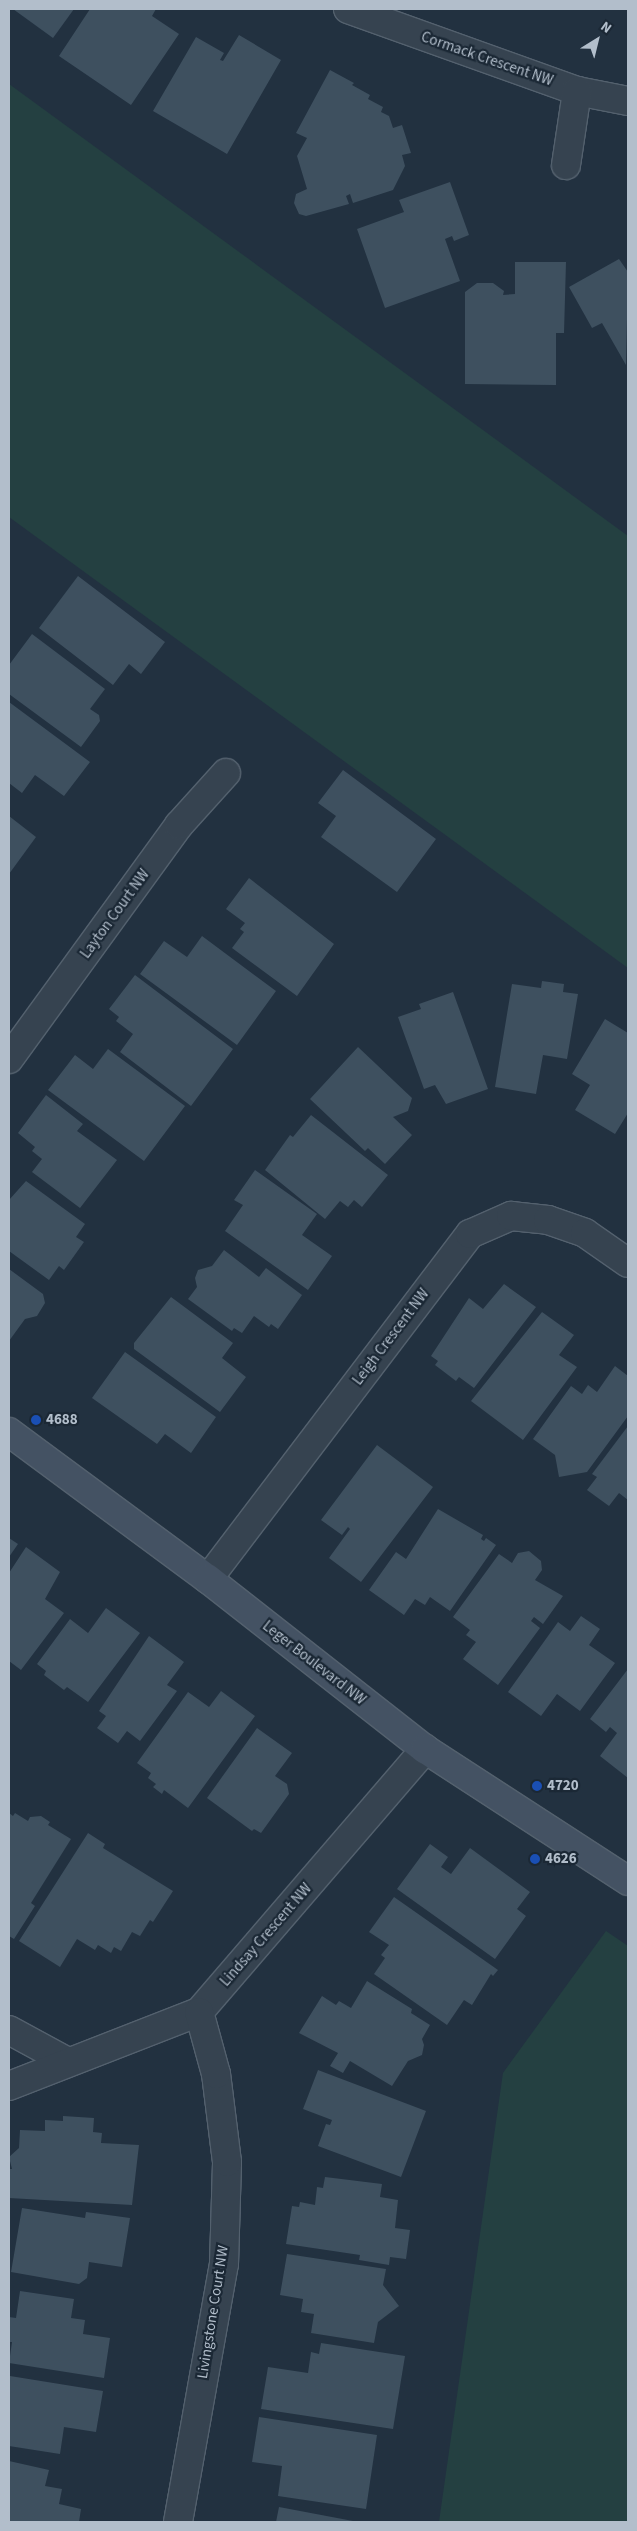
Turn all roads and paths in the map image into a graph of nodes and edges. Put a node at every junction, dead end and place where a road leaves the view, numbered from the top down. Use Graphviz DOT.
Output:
graph roads {
  1 [pos="348,9"];
  2 [pos="577,91"];
  3 [pos="628,101"];
  4 [pos="566,165"];
  5 [pos="226,773"];
  6 [pos="9,1059"];
  7 [pos="628,1263"];
  8 [pos="9,1432"];
  9 [pos="208,1580"];
  10 [pos="424,1749"];
  11 [pos="628,1881"];
  12 [pos="199,2012"];
  13 [pos="9,2030"];
  14 [pos="66,2061"];
  15 [pos="9,2086"];
  16 [pos="178,2522"];
  1 -- 2 [label="street, Cormack Crescent NW"];
  2 -- 3 [label="street, Cormack Crescent NW"];
  2 -- 4 [label="street"];
  5 -- 6 [label="street, Layton Court NW"];
  7 -- 9 [label="street, Leigh Crescent NW"];
  8 -- 9 [label="street, Leger Boulevard NW"];
  9 -- 10 [label="street, Leger Boulevard NW"];
  10 -- 11 [label="street, Leger Boulevard NW"];
  10 -- 12 [label="street, Lindsay Crescent NW"];
  12 -- 14 [label="street, Lindsay Crescent NW"];
  12 -- 16 [label="street, Livingstone Court NW"];
  13 -- 14 [label="street"];
  14 -- 15 [label="street, Lindsay Crescent NW"];
}
